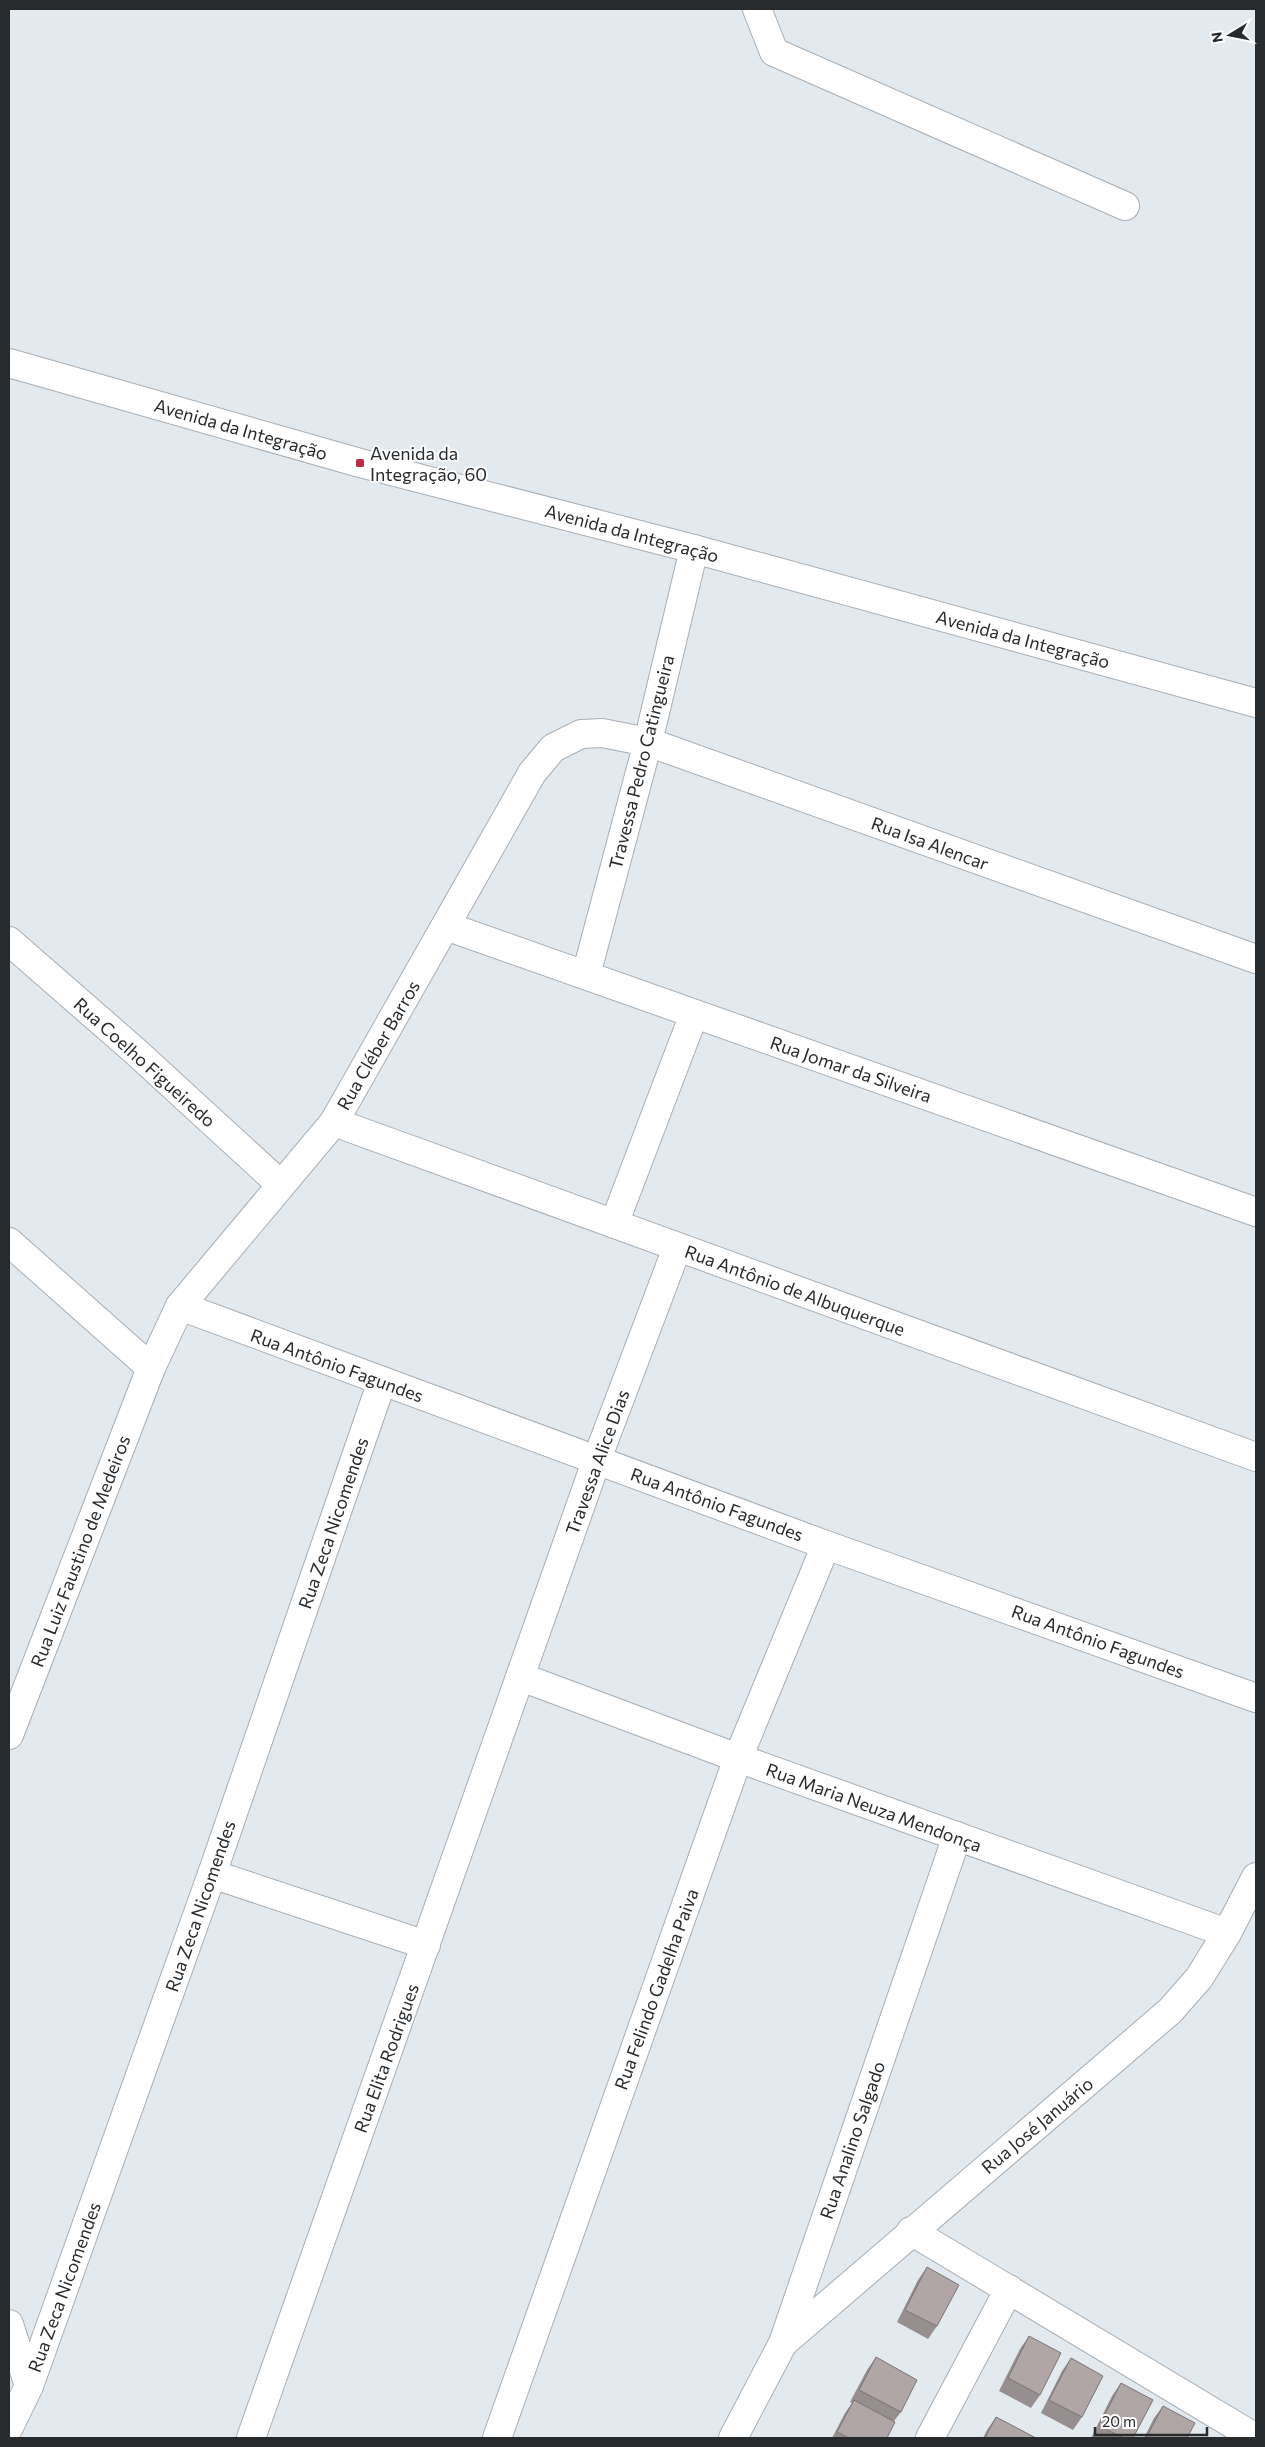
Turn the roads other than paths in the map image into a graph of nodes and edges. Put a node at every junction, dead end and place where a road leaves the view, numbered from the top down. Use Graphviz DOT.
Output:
graph roads {
  1 [pos="757,9"];
  2 [pos="1125,206"];
  3 [pos="9,363"];
  4 [pos="694,549"];
  5 [pos="1256,703"];
  6 [pos="602,733"];
  7 [pos="648,742"];
  8 [pos="446,926"];
  9 [pos="9,941"];
  10 [pos="1256,959"];
  11 [pos="586,975"];
  12 [pos="694,1014"];
  13 [pos="334,1122"];
  14 [pos="280,1184"];
  15 [pos="1256,1212"];
  16 [pos="614,1224"];
  17 [pos="9,1242"];
  18 [pos="677,1248"];
  19 [pos="180,1306"];
  20 [pos="151,1368"];
  21 [pos="382,1382"];
  22 [pos="1256,1458"];
  23 [pos="597,1459"];
  24 [pos="826,1545"];
  25 [pos="521,1677"];
  26 [pos="1256,1698"];
  27 [pos="9,1735"];
  28 [pos="738,1758"];
  29 [pos="957,1836"];
  30 [pos="212,1874"];
  31 [pos="1256,1877"];
  32 [pos="1228,1933"];
  33 [pos="426,1945"];
  34 [pos="911,2231"];
  35 [pos="1009,2289"];
  36 [pos="9,2324"];
  37 [pos="783,2342"];
  38 [pos="29,2386"];
  39 [pos="9,2427"];
  40 [pos="1253,2437"];
  41 [pos="251,2438"];
  42 [pos="497,2438"];
  43 [pos="733,2438"];
  44 [pos="930,2438"];
  1 -- 2 [label="street"];
  3 -- 4 [label="street, Avenida da Integração"];
  4 -- 5 [label="street, Avenida da Integração"];
  4 -- 7 [label="street, Travessa Pedro Catingueira"];
  6 -- 7 [label="street, Rua Isa Alencar"];
  6 -- 8 [label="street, Rua Cléber Barros"];
  7 -- 10 [label="street, Rua Isa Alencar"];
  7 -- 11 [label="street, Travessa Pedro Catingueira"];
  8 -- 11 [label="street, Rua Jomar da Silveira"];
  8 -- 13 [label="street, Rua Cléber Barros"];
  9 -- 14 [label="street, Rua Coelho Figueiredo"];
  11 -- 12 [label="street, Rua Jomar da Silveira"];
  12 -- 15 [label="street, Rua Jomar da Silveira"];
  12 -- 16 [label="street"];
  13 -- 14 [label="street, Rua Cléber Barros"];
  13 -- 16 [label="street, Rua Antônio de Albuquerque"];
  14 -- 19 [label="street, Rua Cléber Barros"];
  16 -- 18 [label="street, Rua Antônio de Albuquerque"];
  17 -- 20 [label="street"];
  18 -- 22 [label="street, Rua Antônio de Albuquerque"];
  18 -- 23 [label="street, Travessa Alice Dias"];
  19 -- 20 [label="street, Rua Cléber Barros"];
  19 -- 21 [label="street, Rua Antônio Fagundes"];
  20 -- 27 [label="street, Rua Luiz Faustino de Medeiros"];
  21 -- 23 [label="street, Rua Antônio Fagundes"];
  21 -- 30 [label="street, Rua Zeca Nicomendes"];
  23 -- 24 [label="street, Rua Antônio Fagundes"];
  23 -- 25 [label="street, Travessa Alice Dias"];
  24 -- 26 [label="street, Rua Antônio Fagundes"];
  24 -- 28 [label="street, Rua Felindo Gadelha Paiva"];
  25 -- 28 [label="street, Rua Maria Neuza Mendonça"];
  25 -- 33 [label="street, Rua Elita Rodrigues"];
  28 -- 29 [label="street, Rua Maria Neuza Mendonça"];
  28 -- 42 [label="street, Rua Felindo Gadelha Paiva"];
  29 -- 32 [label="street, Rua Maria Neuza Mendonça"];
  29 -- 37 [label="street, Rua Analino Salgado"];
  30 -- 33 [label="street"];
  30 -- 38 [label="street, Rua Zeca Nicomendes"];
  31 -- 32 [label="street, Rua José Januário"];
  32 -- 34 [label="street, Rua José Januário"];
  33 -- 41 [label="street, Rua Elita Rodrigues"];
  34 -- 35 [label="street"];
  34 -- 37 [label="street, Rua José Januário"];
  35 -- 40 [label="street"];
  35 -- 44 [label="street"];
  36 -- 38 [label="street"];
  37 -- 43 [label="street, Rua Analino Salgado"];
  38 -- 39 [label="street, Rua Zeca Nicomendes"];
}
